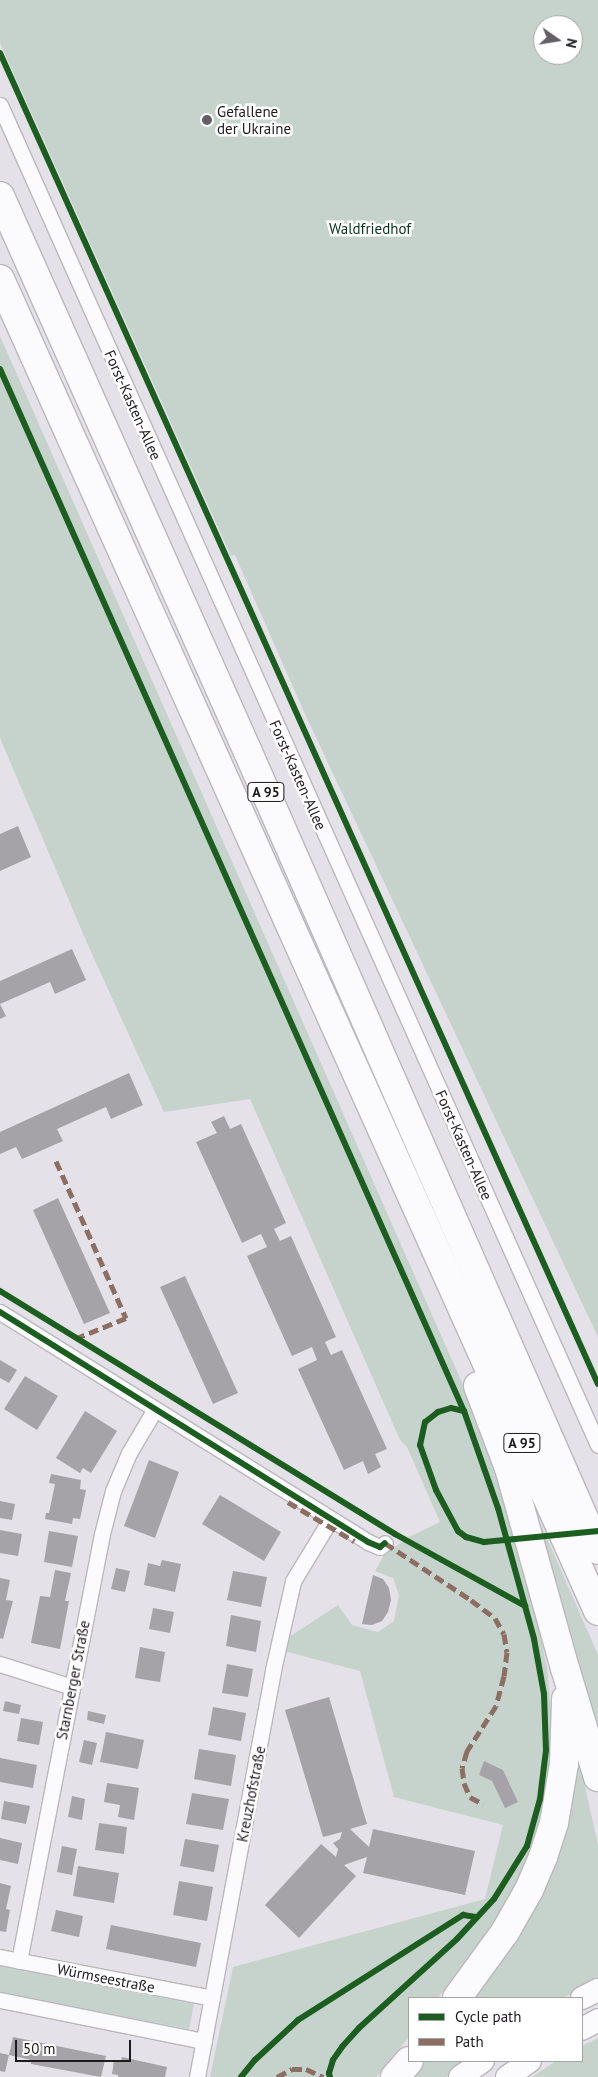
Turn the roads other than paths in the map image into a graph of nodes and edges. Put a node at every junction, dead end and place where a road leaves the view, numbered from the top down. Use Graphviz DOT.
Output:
graph roads {
  1 [pos="0,106"];
  2 [pos="0,196"];
  3 [pos="0,279"];
  4 [pos="446,1275"];
  5 [pos="0,1312"];
  6 [pos="155,1409"];
  7 [pos="598,1444"];
  8 [pos="330,1520"];
  9 [pos="385,1543"];
  10 [pos="598,1550"];
  11 [pos="598,1611"];
  12 [pos="0,1664"];
  13 [pos="565,1668"];
  14 [pos="72,1687"];
  15 [pos="598,1777"];
  16 [pos="0,1957"];
  17 [pos="19,1961"];
  18 [pos="598,1990"];
  19 [pos="458,1997"];
  20 [pos="212,1998"];
  21 [pos="583,1998"];
  22 [pos="0,2000"];
  23 [pos="598,2020"];
  24 [pos="583,2028"];
  25 [pos="204,2041"];
  26 [pos="408,2062"];
  27 [pos="482,2062"];
  28 [pos="529,2062"];
  29 [pos="197,2077"];
  30 [pos="395,2077"];
  31 [pos="460,2077"];
  32 [pos="507,2077"];
  1 -- 7 [label="street, Forst-Kasten-Allee"];
  2 -- 10 [label="highway, A 95"];
  3 -- 4 [label="highway, A 95"];
  4 -- 11 [label="highway, A 95"];
  4 -- 13 [label="highway"];
  5 -- 6 [label="street"];
  6 -- 8 [label="street"];
  6 -- 14 [label="street, Starnberger Straße"];
  8 -- 9 [label="street"];
  8 -- 20 [label="street, Kreuzhofstraße"];
  12 -- 14 [label="street"];
  13 -- 15 [label="highway"];
  13 -- 19 [label="highway"];
  14 -- 17 [label="street, Starnberger Straße"];
  16 -- 17 [label="street, Würmseestraße"];
  17 -- 20 [label="street, Würmseestraße"];
  18 -- 21 [label="main road"];
  20 -- 25 [label="street, Kreuzhofstraße"];
  22 -- 25 [label="street"];
  23 -- 24 [label="main road"];
  25 -- 29 [label="street, Kreuzhofstraße"];
  26 -- 30 [label="highway"];
  27 -- 31 [label="main road"];
  28 -- 32 [label="main road"];
}
